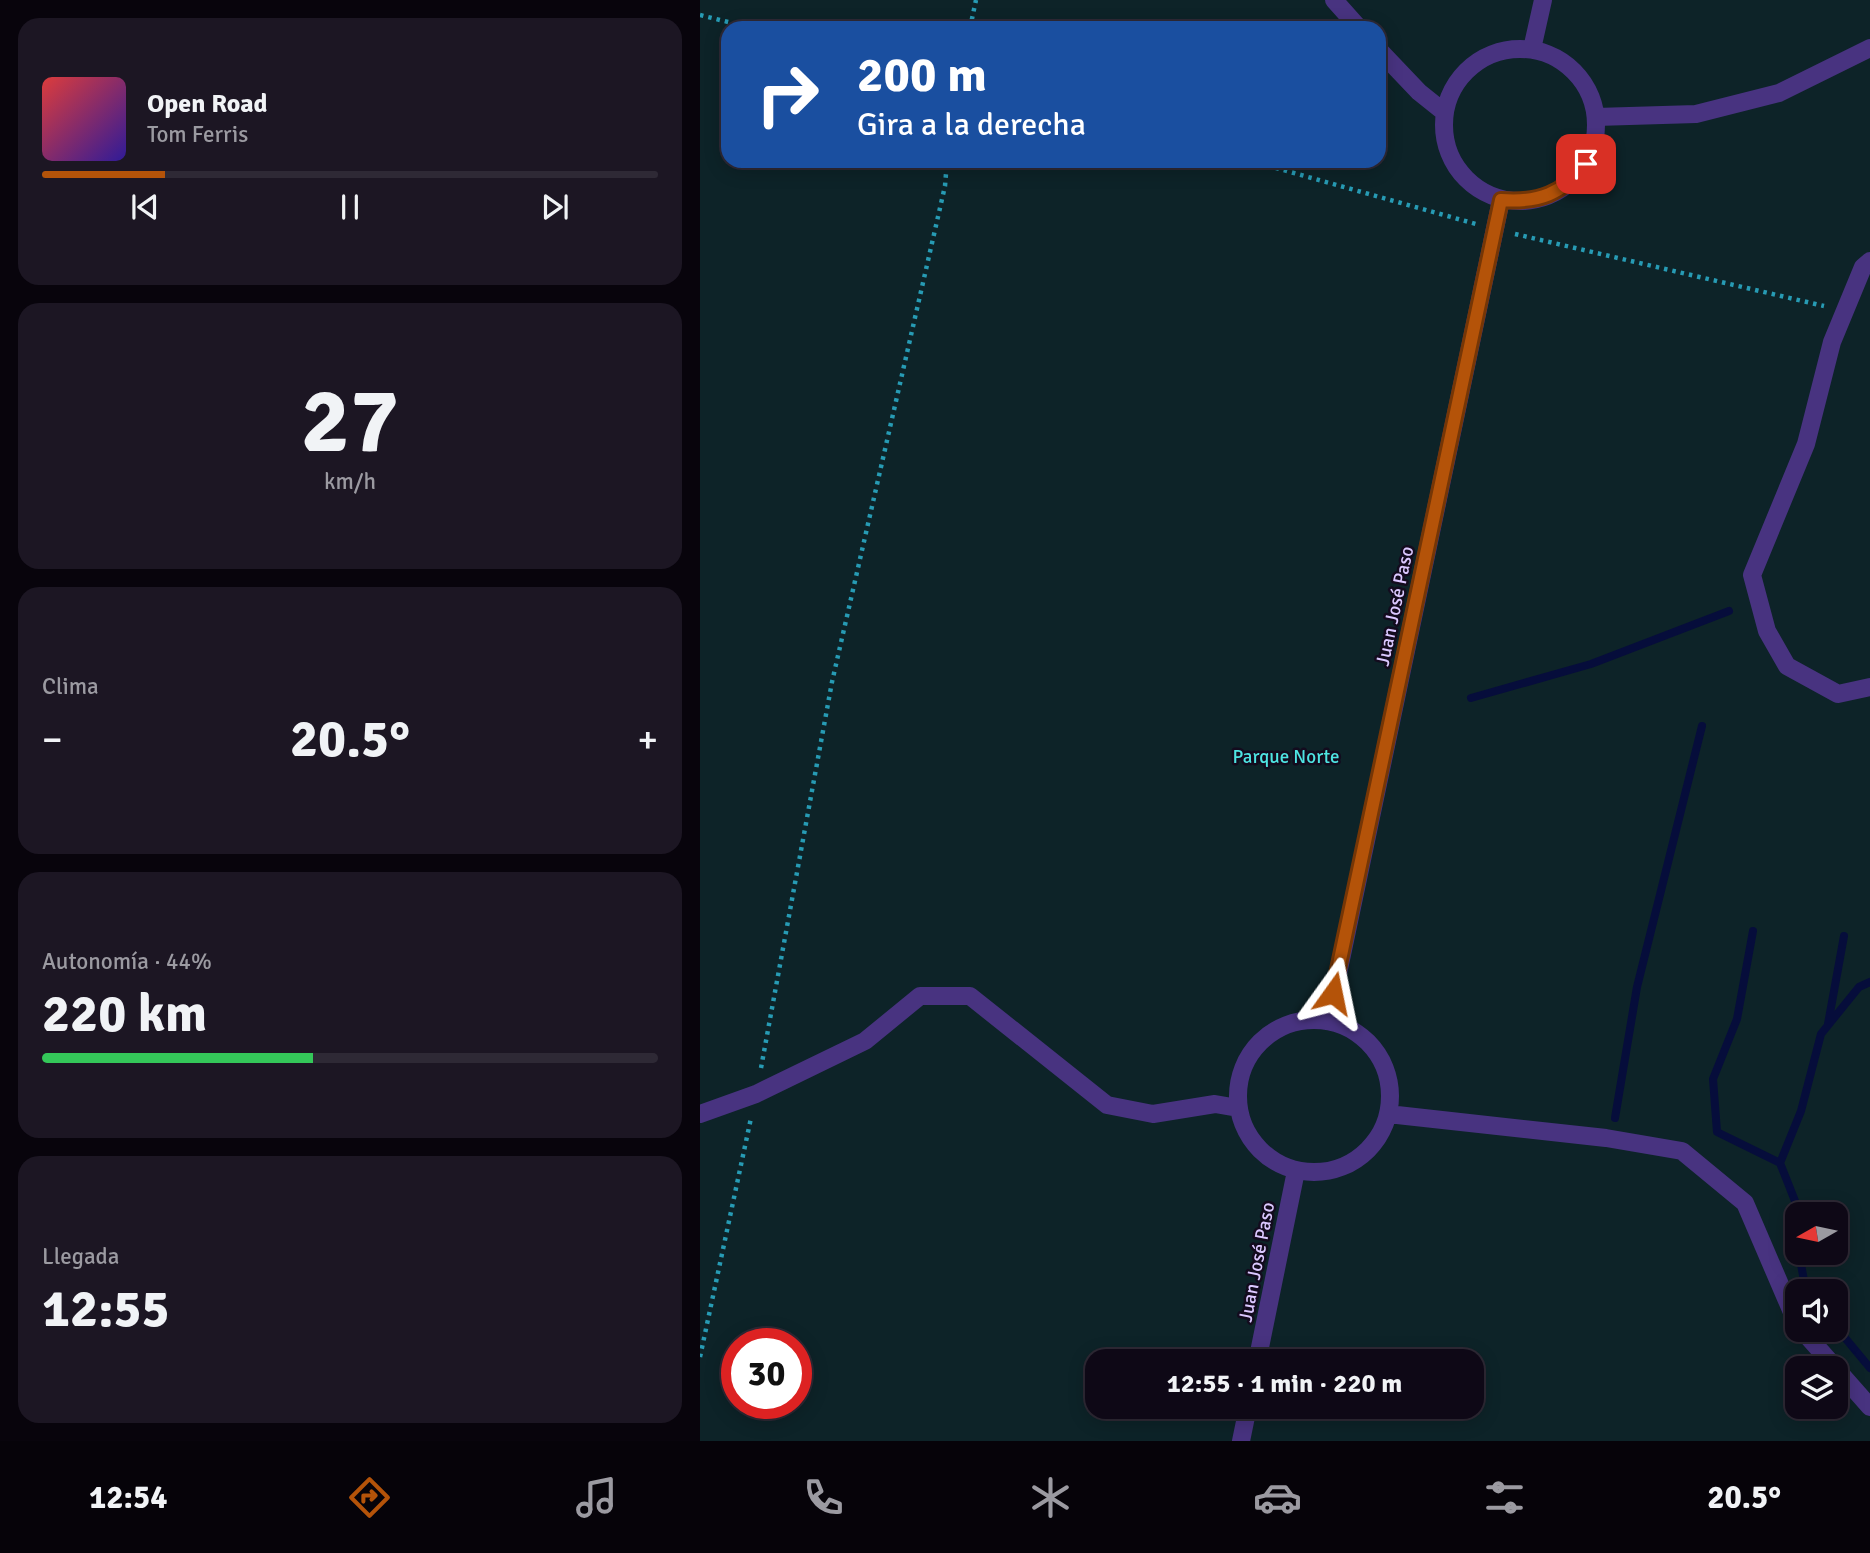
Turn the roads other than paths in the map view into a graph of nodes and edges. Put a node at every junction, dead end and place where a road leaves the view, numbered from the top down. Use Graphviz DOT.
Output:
graph roads {
  1 [pos="1334,0"];
  2 [pos="1543,0"];
  3 [pos="1353,21"];
  4 [pos="1870,48"];
  5 [pos="1532,49"];
  6 [pos="1386,57"];
  7 [pos="1444,112"];
  8 [pos="1596,117"];
  9 [pos="1501,200"];
  10 [pos="1870,261"];
  11 [pos="1870,687"];
  12 [pos="1328,1021"];
  13 [pos="1238,1108"];
  14 [pos="700,1114"];
  15 [pos="1388,1114"];
  16 [pos="1296,1171"];
  17 [pos="1785,1296"];
  18 [pos="1813,1342"];
  19 [pos="1260,1349"];
  20 [pos="1870,1407"];
  21 [pos="1246,1419"];
  22 [pos="1241,1441"];
  1 -- 3 [label="street"];
  2 -- 5 [label="street"];
  4 -- 8 [label="street"];
  5 -- 7 [label="street"];
  5 -- 8 [label="street"];
  6 -- 7 [label="street"];
  7 -- 9 [label="street"];
  8 -- 9 [label="street"];
  9 -- 12 [label="street, Juan José Paso"];
  10 -- 11 [label="street"];
  12 -- 13 [label="street"];
  12 -- 15 [label="street"];
  13 -- 14 [label="street"];
  13 -- 16 [label="street"];
  15 -- 16 [label="street"];
  15 -- 17 [label="street"];
  16 -- 19 [label="street, Juan José Paso"];
  18 -- 20 [label="street"];
  21 -- 22 [label="street"];
}
